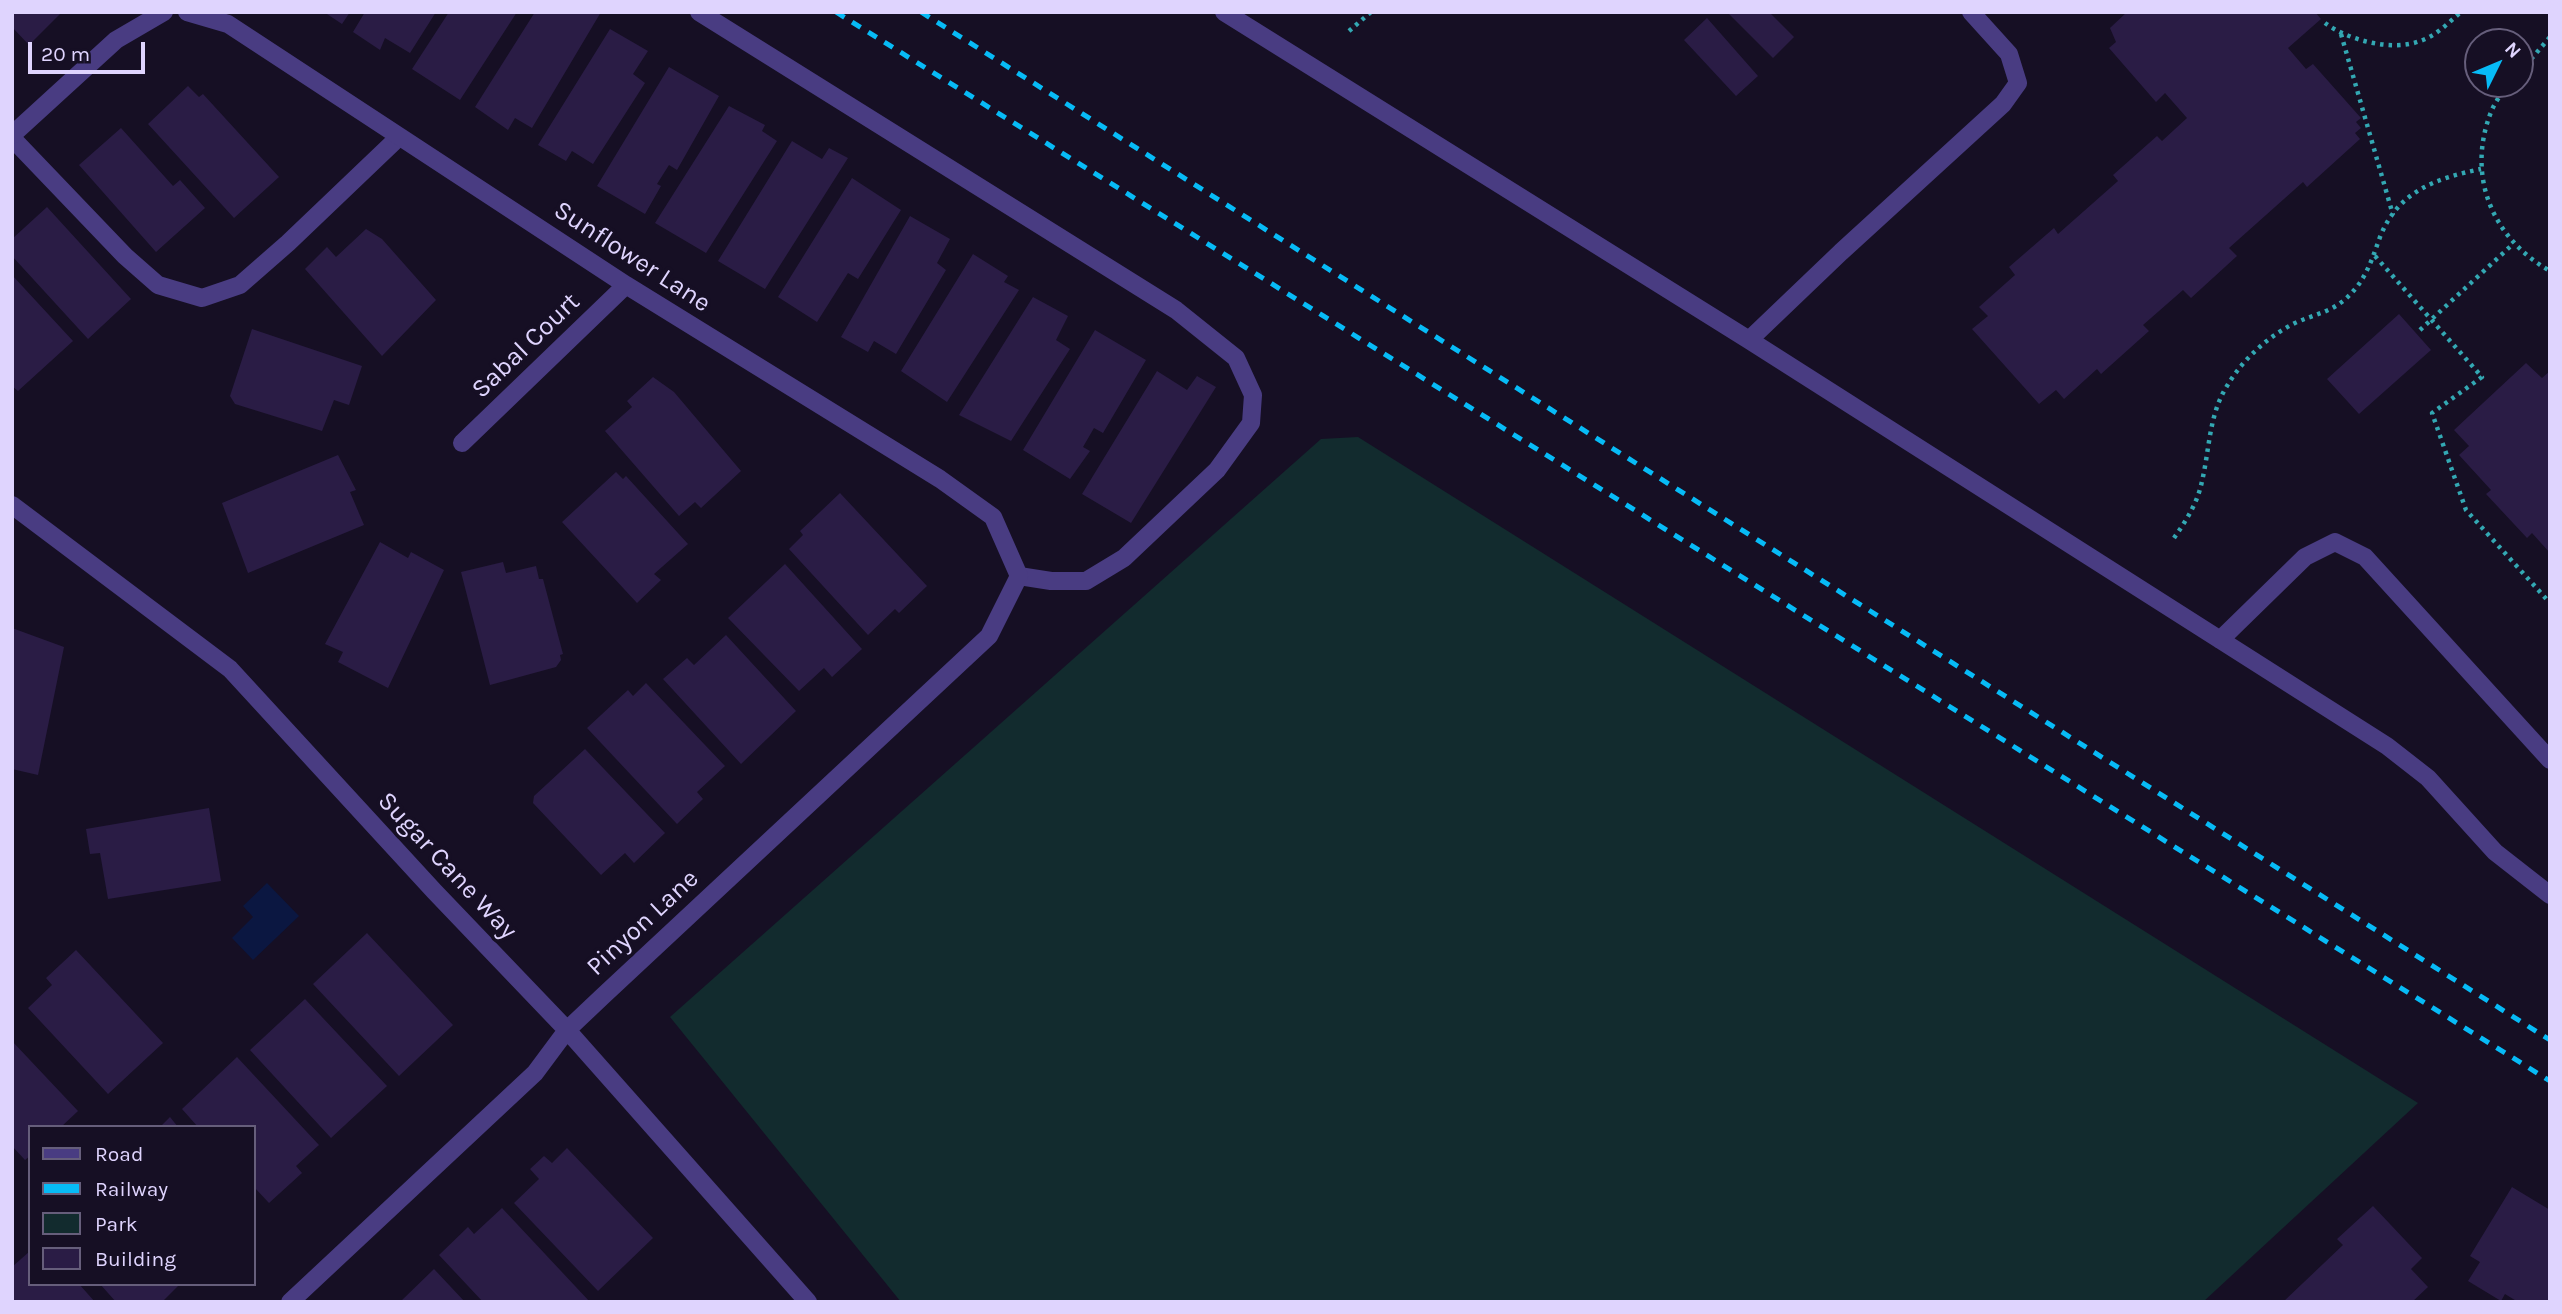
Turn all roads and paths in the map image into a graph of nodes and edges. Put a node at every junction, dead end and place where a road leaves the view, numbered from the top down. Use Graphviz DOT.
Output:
graph roads {
  1 [pos="164,12"];
  2 [pos="187,12"];
  3 [pos="699,12"];
  4 [pos="1224,12"];
  5 [pos="1371,12"];
  6 [pos="1971,12"];
  7 [pos="2461,12"];
  8 [pos="2325,23"];
  9 [pos="1349,31"];
  10 [pos="2341,34"];
  11 [pos="2550,37"];
  12 [pos="2534,56"];
  13 [pos="2499,98"];
  14 [pos="12,137"];
  15 [pos="399,137"];
  16 [pos="2481,169"];
  17 [pos="2393,215"];
  18 [pos="2513,244"];
  19 [pos="2375,257"];
  20 [pos="2550,271"];
  21 [pos="626,285"];
  22 [pos="2431,319"];
  23 [pos="2420,330"];
  24 [pos="1749,340"];
  25 [pos="462,443"];
  26 [pos="12,505"];
  27 [pos="2174,538"];
  28 [pos="1019,576"];
  29 [pos="2550,603"];
  30 [pos="2220,640"];
  31 [pos="2550,760"];
  32 [pos="2550,895"];
  33 [pos="567,1031"];
  34 [pos="290,1302"];
  35 [pos="808,1302"];
  1 -- 14 [label="street"];
  2 -- 15 [label="street, Sunflower Lane"];
  3 -- 28 [label="street"];
  4 -- 24 [label="street"];
  5 -- 9 [label="path"];
  6 -- 24 [label="street"];
  7 -- 10 [label="path"];
  8 -- 10 [label="path"];
  10 -- 17 [label="path"];
  11 -- 12 [label="path"];
  13 -- 16 [label="path"];
  14 -- 15 [label="street"];
  15 -- 21 [label="street, Sunflower Lane"];
  16 -- 17 [label="path"];
  16 -- 18 [label="path"];
  17 -- 19 [label="path"];
  18 -- 20 [label="path"];
  18 -- 22 [label="path"];
  19 -- 22 [label="path"];
  19 -- 27 [label="path"];
  21 -- 25 [label="street, Sabal Court"];
  21 -- 28 [label="street, Sunflower Lane"];
  22 -- 23 [label="path"];
  22 -- 29 [label="path"];
  24 -- 30 [label="street"];
  26 -- 33 [label="street, Sugar Cane Way"];
  28 -- 33 [label="street, Pinyon Lane"];
  30 -- 31 [label="street"];
  30 -- 32 [label="street"];
  33 -- 34 [label="street, Pinyon Lane"];
  33 -- 35 [label="street, Sugar Cane Way"];
}
